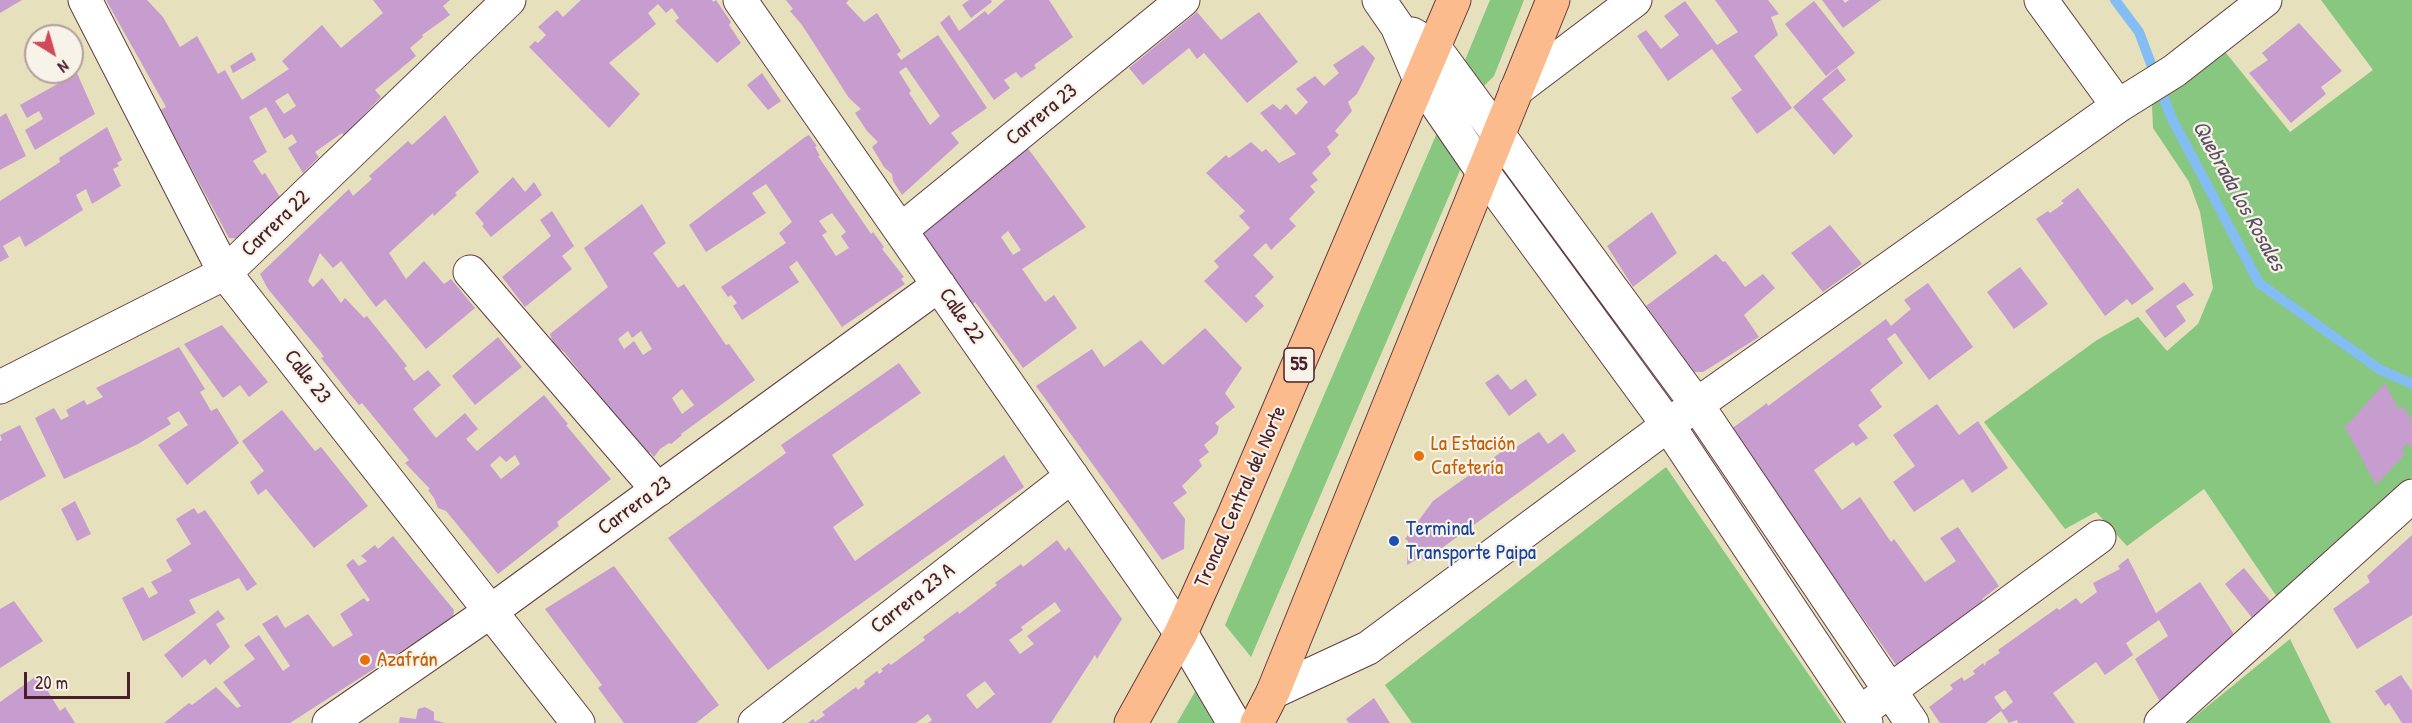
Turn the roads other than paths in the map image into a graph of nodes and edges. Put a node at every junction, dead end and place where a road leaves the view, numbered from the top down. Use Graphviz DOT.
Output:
graph roads {
  1 [pos="85,0"];
  2 [pos="509,0"];
  3 [pos="740,0"];
  4 [pos="1183,0"];
  5 [pos="1454,0"];
  6 [pos="1553,0"];
  7 [pos="1635,0"];
  8 [pos="2041,0"];
  9 [pos="2265,0"];
  10 [pos="1388,13"];
  11 [pos="1434,47"];
  12 [pos="1420,80"];
  13 [pos="1516,90"];
  14 [pos="2129,99"];
  15 [pos="1498,134"];
  16 [pos="1482,172"];
  17 [pos="901,230"];
  18 [pos="225,273"];
  19 [pos="470,273"];
  20 [pos="939,285"];
  21 [pos="0,387"];
  22 [pos="1697,405"];
  23 [pos="1668,425"];
  24 [pos="1072,476"];
  25 [pos="658,490"];
  26 [pos="2412,496"];
  27 [pos="2099,537"];
  28 [pos="491,611"];
  29 [pos="1181,633"];
  30 [pos="1890,690"];
  31 [pos="1273,692"];
  32 [pos="1862,718"];
  33 [pos="329,723"];
  34 [pos="578,723"];
  35 [pos="755,723"];
  36 [pos="1131,723"];
  37 [pos="1234,723"];
  38 [pos="1257,723"];
  39 [pos="1912,723"];
  40 [pos="2161,723"];
  1 -- 18 [label="street, Calle 23"];
  2 -- 18 [label="street, Carrera 22"];
  3 -- 17 [label="street, Calle 22"];
  4 -- 17 [label="street, Carrera 23"];
  5 -- 11 [label="highway, Troncal Central del Norte / 55"];
  6 -- 13 [label="highway"];
  7 -- 13 [label="street"];
  8 -- 14 [label="street"];
  9 -- 14 [label="street"];
  10 -- 11 [label="street"];
  10 -- 12 [label="street"];
  11 -- 12 [label="highway, Troncal Central del Norte / 55"];
  11 -- 15 [label="street"];
  12 -- 16 [label="street"];
  12 -- 29 [label="highway, Troncal Central del Norte / 55"];
  13 -- 15 [label="highway"];
  14 -- 22 [label="street"];
  15 -- 16 [label="highway"];
  15 -- 22 [label="street"];
  16 -- 23 [label="street"];
  16 -- 31 [label="highway"];
  17 -- 20 [label="street, Calle 22"];
  18 -- 21 [label="street, Carrera 22"];
  18 -- 28 [label="street, Calle 23"];
  19 -- 25 [label="street"];
  20 -- 24 [label="street, Calle 22"];
  20 -- 25 [label="street, Carrera 23"];
  22 -- 23 [label="street"];
  22 -- 30 [label="street"];
  23 -- 31 [label="street"];
  23 -- 32 [label="street"];
  24 -- 29 [label="street, Calle 22"];
  24 -- 35 [label="street, Carrera 23 A"];
  25 -- 28 [label="street, Carrera 23"];
  26 -- 40 [label="street"];
  27 -- 30 [label="street"];
  28 -- 33 [label="street, Carrera 23"];
  28 -- 34 [label="street, Calle 23"];
  29 -- 36 [label="highway, Troncal Central del Norte / 55"];
  29 -- 37 [label="street, Calle 22"];
  30 -- 32 [label="street"];
  30 -- 39 [label="street"];
  31 -- 38 [label="highway"];
}
